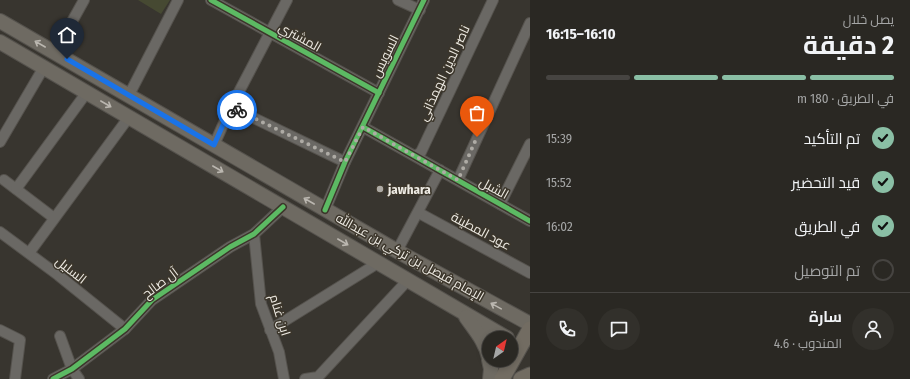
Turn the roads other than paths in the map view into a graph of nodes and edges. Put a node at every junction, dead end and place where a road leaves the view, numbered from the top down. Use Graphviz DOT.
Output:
graph roads {
  1 [pos="84,0"];
  2 [pos="178,0"];
  3 [pos="211,0"];
  4 [pos="287,0"];
  5 [pos="398,0"];
  6 [pos="424,0"];
  7 [pos="493,0"];
  8 [pos="420,10"];
  9 [pos="0,21"];
  10 [pos="530,23"];
  11 [pos="270,33"];
  12 [pos="0,42"];
  13 [pos="55,52"];
  14 [pos="44,67"];
  15 [pos="87,92"];
  16 [pos="379,92"];
  17 [pos="128,95"];
  18 [pos="231,107"];
  19 [pos="129,117"];
  20 [pos="363,127"];
  21 [pos="0,142"];
  22 [pos="530,144"];
  23 [pos="214,145"];
  24 [pos="416,156"];
  25 [pos="345,162"];
  26 [pos="440,170"];
  27 [pos="4,180"];
  28 [pos="458,180"];
  29 [pos="16,189"];
  30 [pos="500,204"];
  31 [pos="283,207"];
  32 [pos="325,210"];
  33 [pos="419,213"];
  34 [pos="54,218"];
  35 [pos="530,221"];
  36 [pos="0,232"];
  37 [pos="254,234"];
  38 [pos="397,251"];
  39 [pos="29,253"];
  40 [pos="378,263"];
  41 [pos="530,273"];
  42 [pos="408,280"];
  43 [pos="464,313"];
  44 [pos="530,324"];
  45 [pos="530,329"];
  46 [pos="0,330"];
  47 [pos="125,330"];
  48 [pos="270,330"];
  49 [pos="495,331"];
  50 [pos="60,336"];
  51 [pos="482,340"];
  52 [pos="523,346"];
  53 [pos="491,367"];
  54 [pos="72,369"];
  55 [pos="530,375"];
  56 [pos="15,379"];
  57 [pos="53,379"];
  58 [pos="79,379"];
  59 [pos="284,379"];
  60 [pos="305,379"];
  61 [pos="490,379"];
  62 [pos="502,379"];
  63 [pos="521,379"];
  1 -- 13 [label="street"];
  2 -- 17 [label="street"];
  3 -- 11 [label="street, المشتري"];
  4 -- 11 [label="street"];
  5 -- 8 [label="street"];
  6 -- 8 [label="street, السويس"];
  7 -- 24 [label="street, ناصر الدين الهمذاني"];
  8 -- 16 [label="street, السويس"];
  13 -- 9 [label="main road, الإمام فيصل بن تركي بن عبدالله, one-way"];
  10 -- 28 [label="street"];
  11 -- 16 [label="street, المشتري"];
  11 -- 18 [label="street"];
  12 -- 14 [label="main road, الإمام فيصل بن تركي بن عبدالله"];
  13 -- 17 [label="main road, الإمام فيصل بن تركي بن عبدالله"];
  14 -- 15 [label="main road, الإمام فيصل بن تركي بن عبدالله"];
  14 -- 21 [label="street"];
  15 -- 19 [label="main road, الإمام فيصل بن تركي بن عبدالله, one-way"];
  15 -- 29 [label="street"];
  16 -- 20 [label="street, السويس"];
  17 -- 23 [label="main road, الإمام فيصل بن تركي بن عبدالله"];
  18 -- 23 [label="street"];
  18 -- 25 [label="street"];
  19 -- 31 [label="main road, الإمام فيصل بن تركي بن عبدالله, one-way"];
  19 -- 34 [label="street"];
  20 -- 24 [label="street, الشبل"];
  20 -- 25 [label="street, السويس"];
  22 -- 30 [label="street"];
  32 -- 23 [label="main road, الإمام فيصل بن تركي بن عبدالله, one-way"];
  24 -- 26 [label="street, الشبل"];
  25 -- 32 [label="street, السويس"];
  26 -- 28 [label="street, الشبل"];
  26 -- 33 [label="street"];
  27 -- 29 [label="street"];
  28 -- 30 [label="street, الشبل"];
  29 -- 34 [label="street"];
  30 -- 35 [label="street, الشبل"];
  31 -- 37 [label="street, آل صالح"];
  31 -- 40 [label="main road, الإمام فيصل بن تركي بن عبدالله, one-way"];
  32 -- 38 [label="main road, الإمام فيصل بن تركي بن عبدالله"];
  33 -- 38 [label="street"];
  33 -- 41 [label="street, عود المطينة"];
  34 -- 39 [label="street"];
  36 -- 39 [label="street, السليل"];
  37 -- 47 [label="street, آل صالح"];
  37 -- 48 [label="street, ابن غنام"];
  44 -- 38 [label="main road, الإمام فيصل بن تركي بن عبدالله, one-way"];
  39 -- 47 [label="street, السليل"];
  40 -- 42 [label="main road, الإمام فيصل بن تركي بن عبدالله"];
  40 -- 48 [label="street"];
  42 -- 43 [label="main road, الإمام فيصل بن تركي بن عبدالله"];
  42 -- 60 [label="street"];
  43 -- 49 [label="main road, الإمام فيصل بن تركي بن عبدالله"];
  43 -- 51 [label="main road"];
  45 -- 52 [label="main road"];
  46 -- 56 [label="street"];
  47 -- 54 [label="street, آل صالح"];
  48 -- 59 [label="street, ابن غنام"];
  50 -- 54 [label="street"];
  52 -- 62 [label="main road"];
  53 -- 61 [label="main road"];
  54 -- 57 [label="street, آل صالح"];
  54 -- 58 [label="street"];
  55 -- 63 [label="main road"];
}
